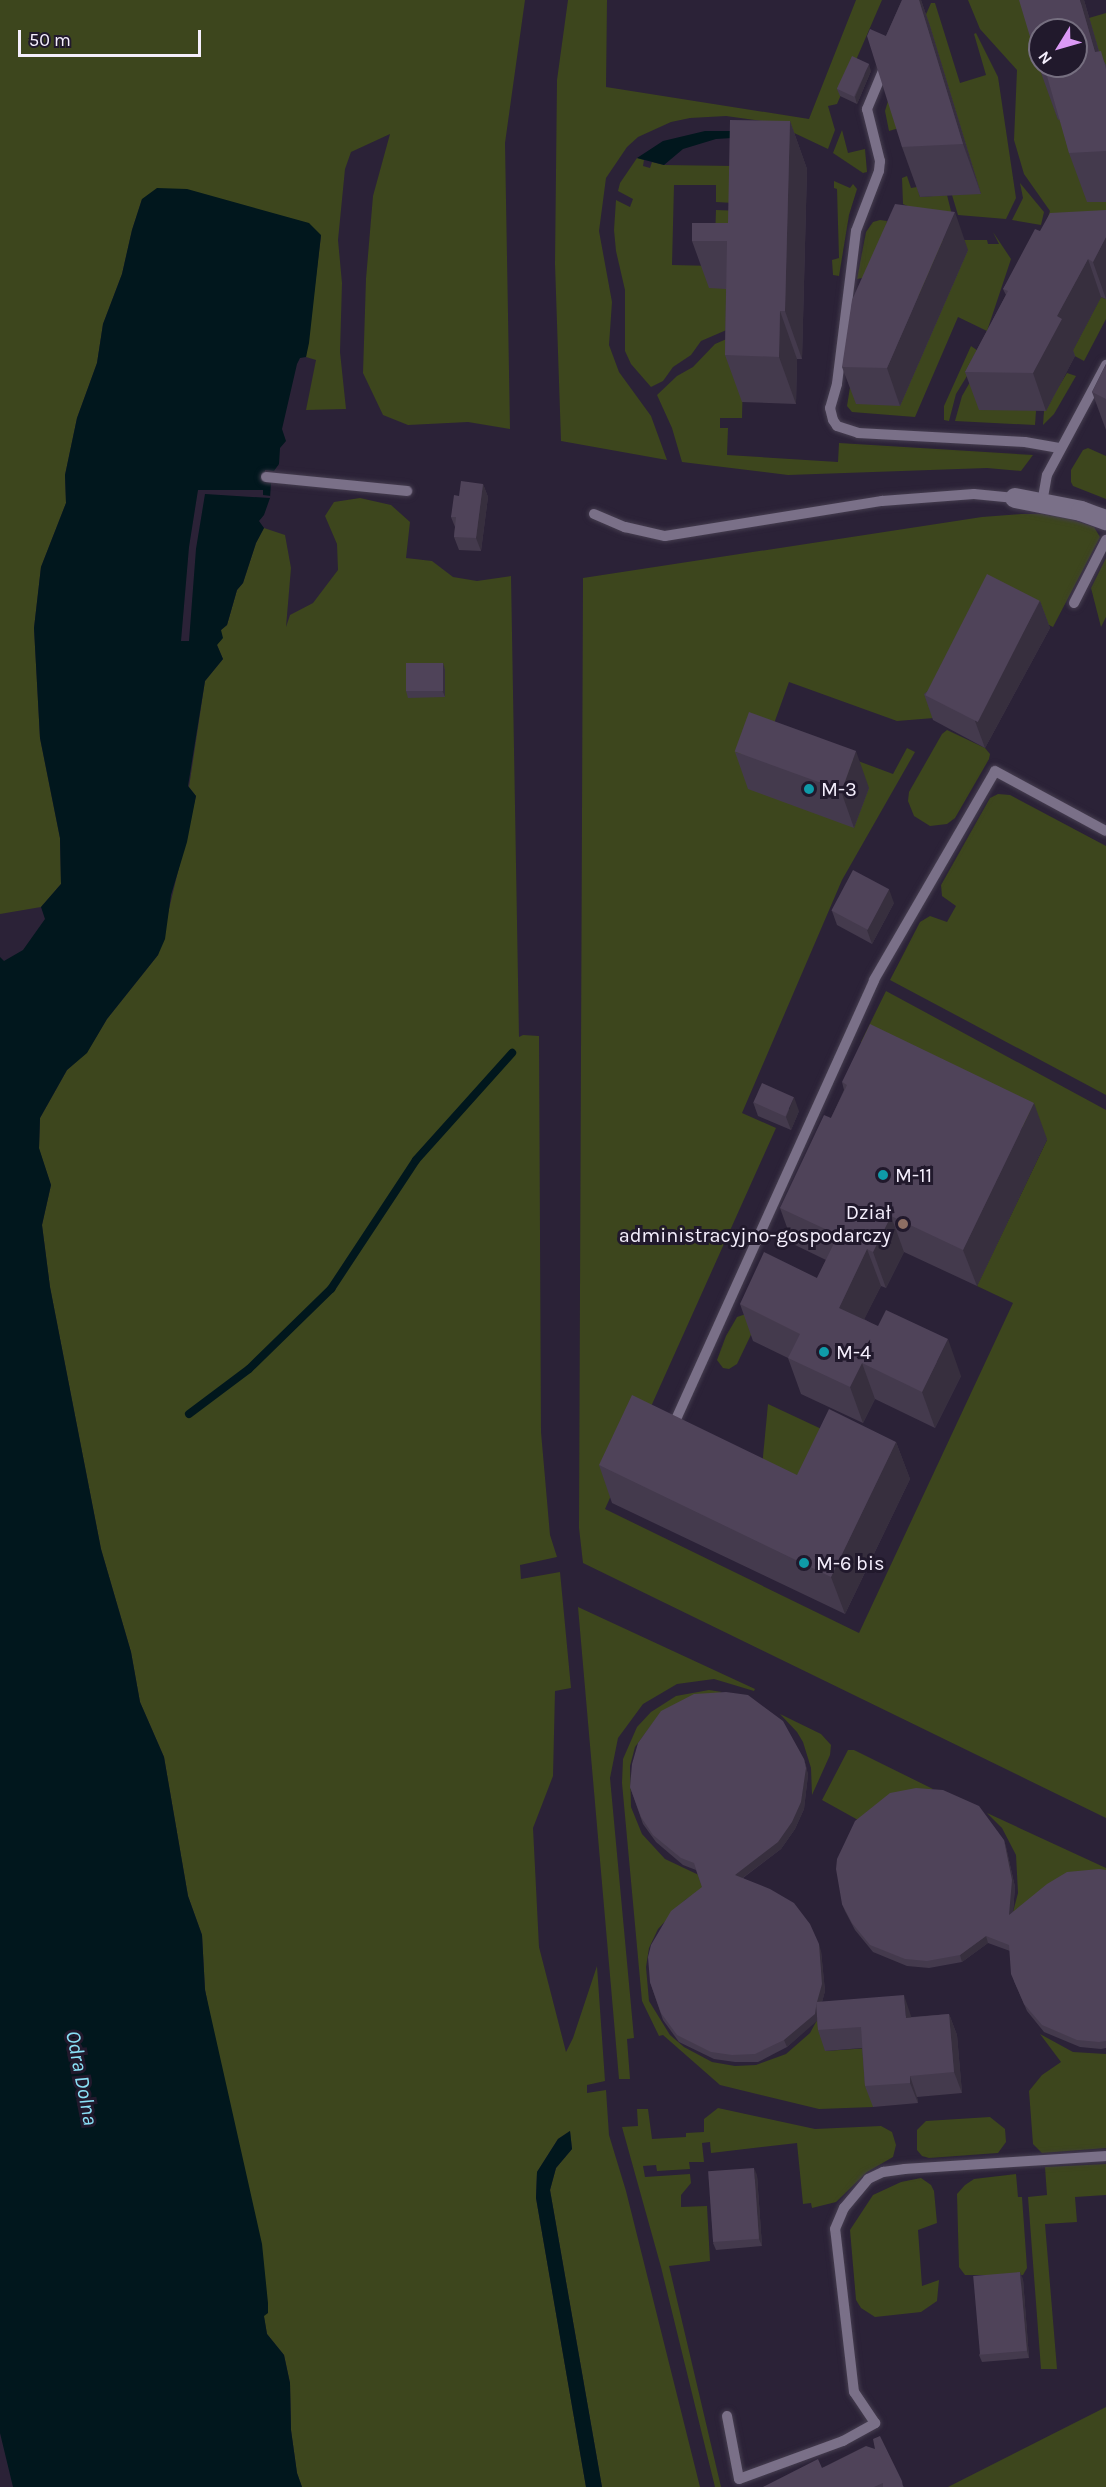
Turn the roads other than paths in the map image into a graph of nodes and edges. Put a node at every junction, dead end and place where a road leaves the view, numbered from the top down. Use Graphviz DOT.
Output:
graph roads {
  1 [pos="890,55"];
  2 [pos="1106,365"];
  3 [pos="1060,448"];
  4 [pos="266,477"];
  5 [pos="407,491"];
  6 [pos="1015,498"];
  7 [pos="1042,503"];
  8 [pos="594,514"];
  9 [pos="1106,520"];
  10 [pos="1106,540"];
  11 [pos="1074,603"];
  12 [pos="1106,831"];
  13 [pos="673,1425"];
  14 [pos="1106,2156"];
  15 [pos="727,2416"];
  1 -- 3 [label="lane"];
  2 -- 3 [label="lane"];
  3 -- 7 [label="lane"];
  4 -- 5 [label="lane"];
  6 -- 7 [label="street"];
  6 -- 8 [label="lane"];
  7 -- 9 [label="street"];
  10 -- 11 [label="lane"];
  12 -- 13 [label="lane"];
  14 -- 15 [label="lane"];
}
